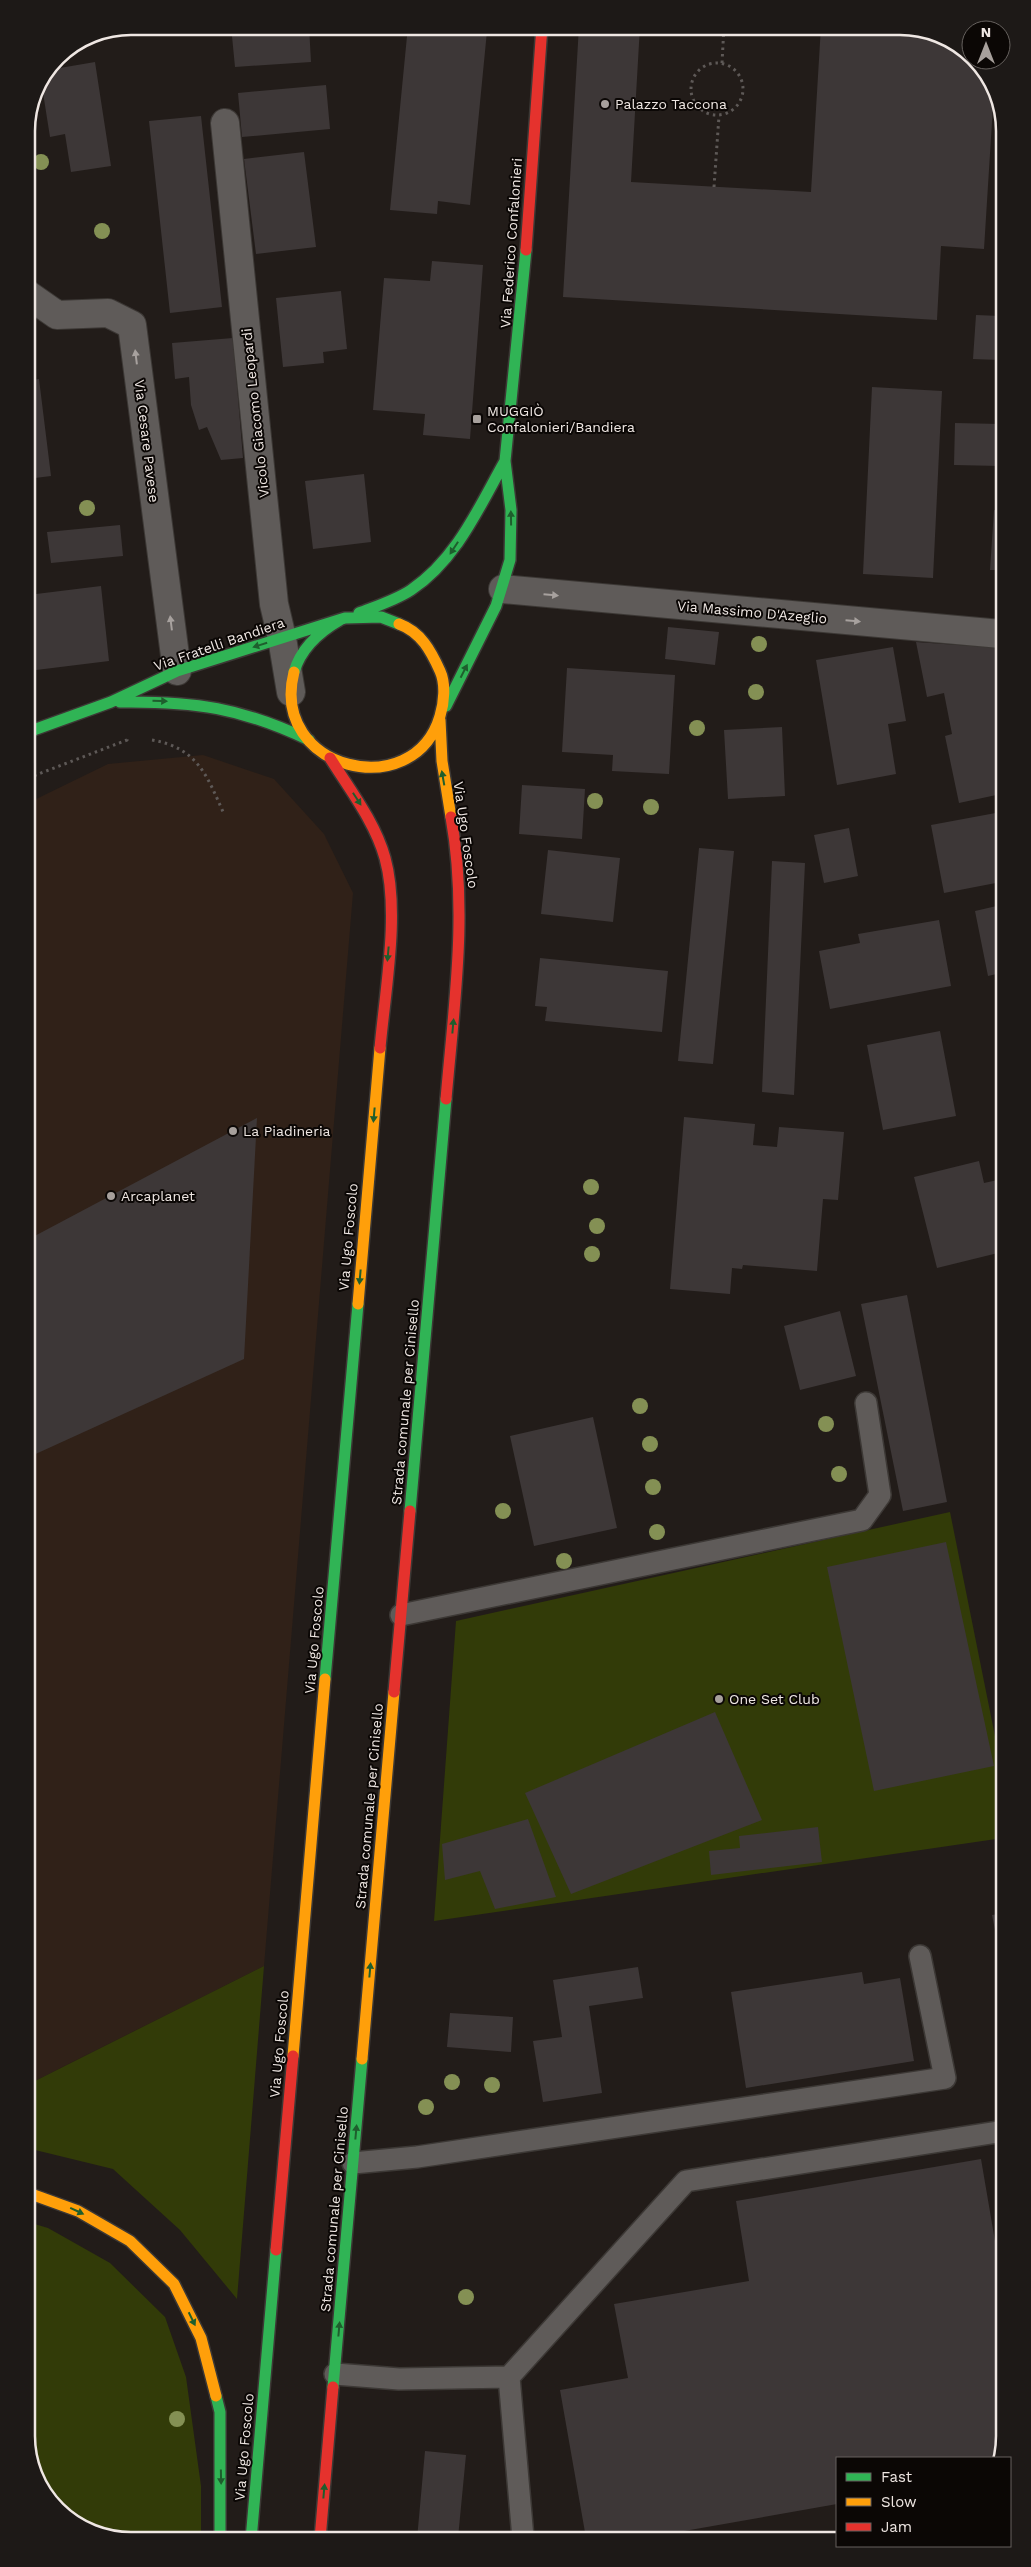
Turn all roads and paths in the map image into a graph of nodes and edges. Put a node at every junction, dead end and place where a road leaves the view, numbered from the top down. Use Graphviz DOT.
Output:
graph roads {
  1 [pos="541,35"];
  2 [pos="724,35"];
  3 [pos="722,63"];
  4 [pos="718,116"];
  5 [pos="225,123"];
  6 [pos="714,187"];
  7 [pos="35,300"];
  8 [pos="505,461"];
  9 [pos="503,589"];
  10 [pos="343,619"];
  11 [pos="996,634"];
  12 [pos="282,638"];
  13 [pos="177,671"];
  14 [pos="111,702"];
  15 [pos="292,703"];
  16 [pos="441,717"];
  17 [pos="35,729"];
  18 [pos="134,739"];
  19 [pos="127,740"];
  20 [pos="150,740"];
  21 [pos="309,740"];
  22 [pos="330,758"];
  23 [pos="224,814"];
  24 [pos="448,1075"];
  25 [pos="866,1404"];
  26 [pos="401,1615"];
  27 [pos="920,1956"];
  28 [pos="996,2132"];
  29 [pos="353,2163"];
  30 [pos="35,2195"];
  31 [pos="335,2374"];
  32 [pos="509,2377"];
  33 [pos="220,2532"];
  34 [pos="252,2532"];
  35 [pos="321,2532"];
  36 [pos="522,2532"];
  1 -- 8 [label="main road, Via Federico Confalonieri"];
  2 -- 3 [label="path"];
  3 -- 4 [label="path"];
  3 -- 4 [label="path"];
  4 -- 6 [label="path"];
  5 -- 12 [label="street, Vicolo Giacomo Leopardi"];
  13 -- 7 [label="street, Via Cesare Pavese, one-way"];
  9 -- 8 [label="main road, Via Federico Confalonieri, one-way"];
  8 -- 10 [label="main road, Via Federico Confalonieri, one-way"];
  9 -- 11 [label="street, Via Massimo D'Azeglio, one-way"];
  16 -- 9 [label="main road, Via Federico Confalonieri, one-way"];
  10 -- 12 [label="main road, Via Fratelli Bandiera"];
  10 -- 15 [label="main road"];
  10 -- 16 [label="main road"];
  12 -- 13 [label="main road, Via Fratelli Bandiera, one-way"];
  12 -- 15 [label="street, Vicolo Giacomo Leopardi"];
  13 -- 14 [label="main road, Via Fratelli Bandiera"];
  14 -- 17 [label="main road, Via Fratelli Bandiera"];
  14 -- 21 [label="main road, Via Fratelli Bandiera, one-way"];
  15 -- 21 [label="main road"];
  16 -- 22 [label="main road"];
  24 -- 16 [label="main road, Via Ugo Foscolo, one-way"];
  18 -- 19 [label="path"];
  20 -- 23 [label="path"];
  21 -- 22 [label="main road"];
  22 -- 34 [label="main road, Via Ugo Foscolo, one-way"];
  24 -- 26 [label="main road, Strada comunale per Cinisello"];
  25 -- 26 [label="lane"];
  29 -- 26 [label="main road, Strada comunale per Cinisello, one-way"];
  27 -- 29 [label="lane"];
  28 -- 32 [label="lane"];
  31 -- 29 [label="main road, Strada comunale per Cinisello, one-way"];
  30 -- 33 [label="main road, one-way"];
  31 -- 32 [label="lane"];
  35 -- 31 [label="main road, Strada comunale per Cinisello, one-way"];
  32 -- 36 [label="lane"];
}
